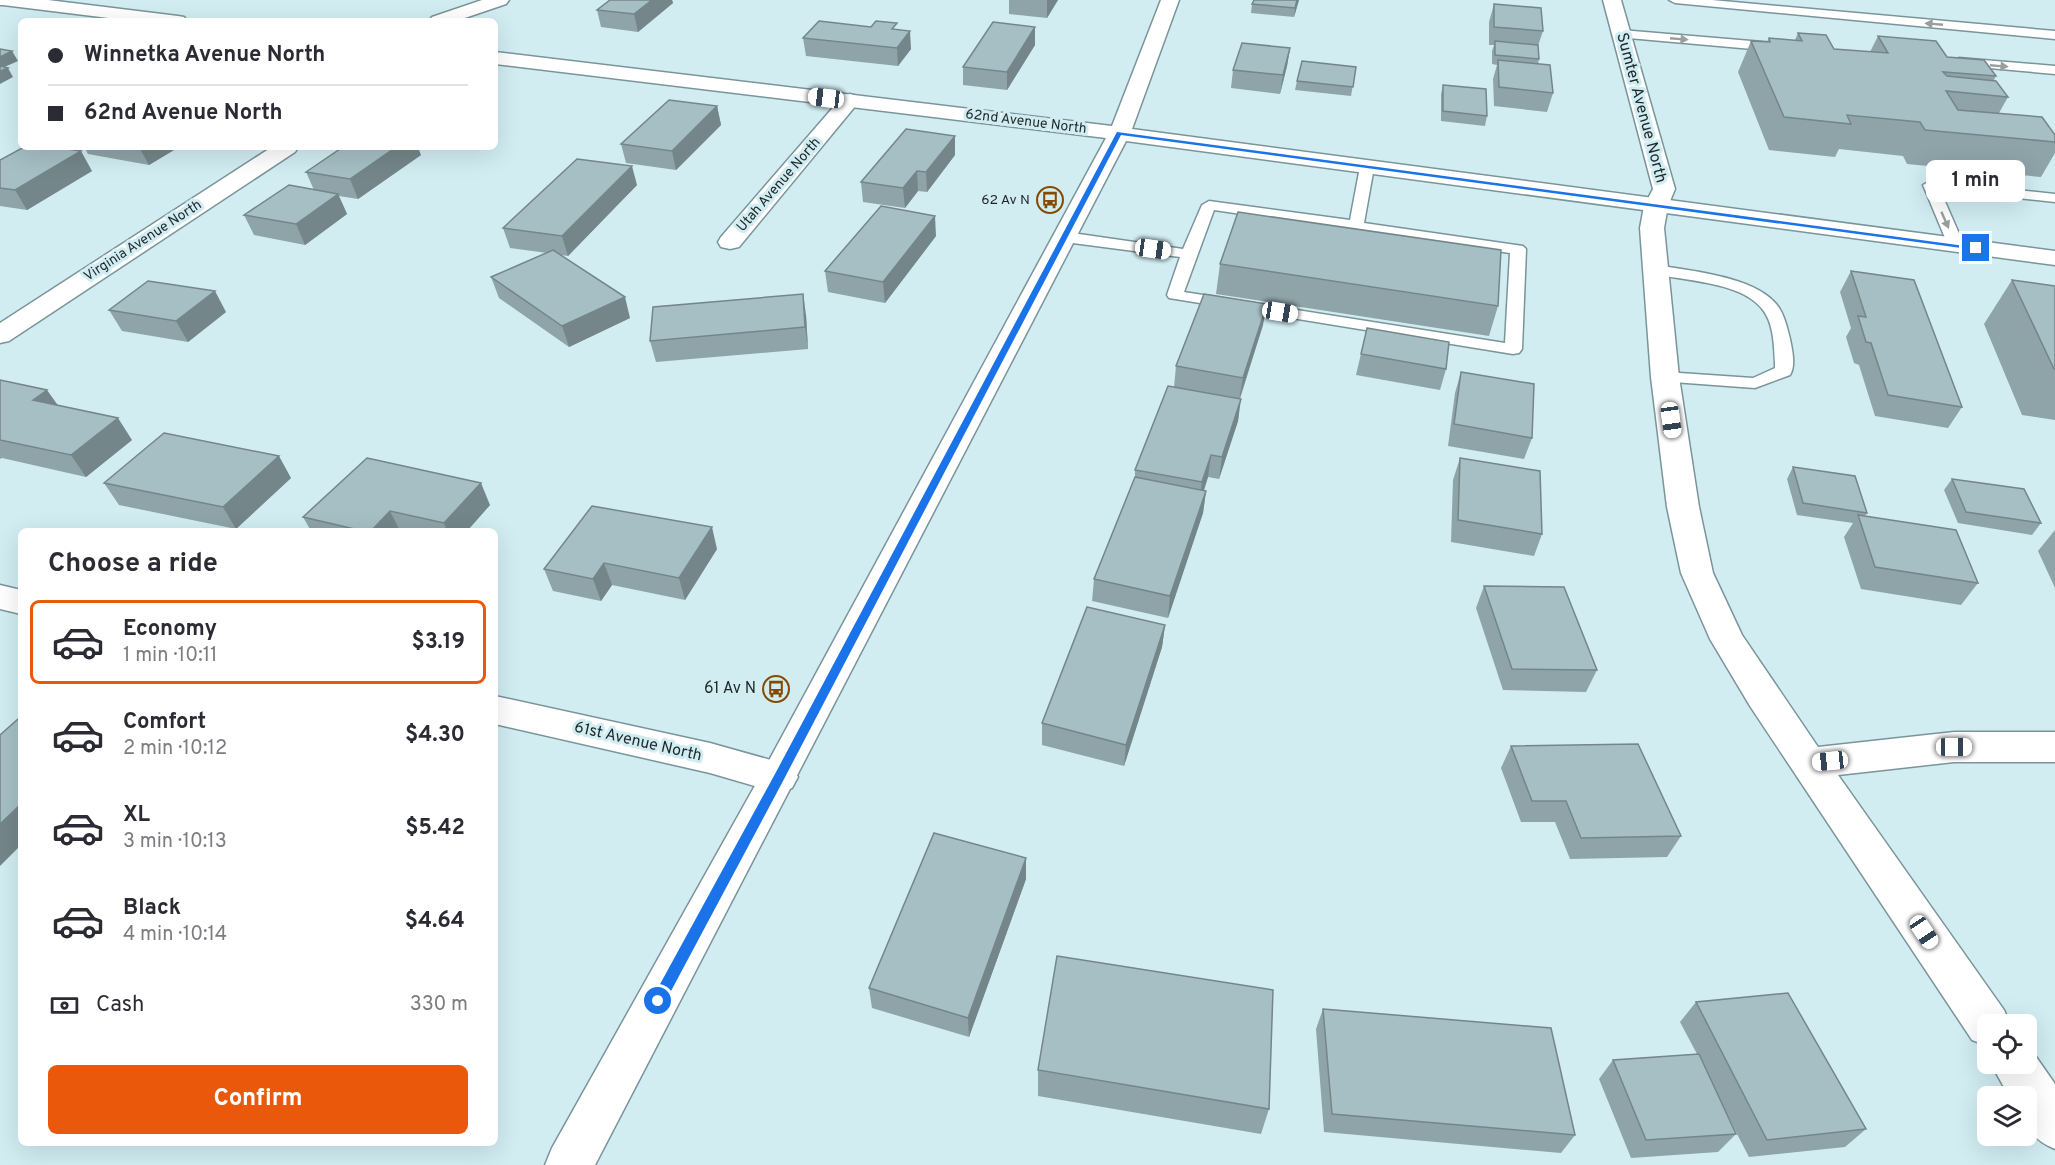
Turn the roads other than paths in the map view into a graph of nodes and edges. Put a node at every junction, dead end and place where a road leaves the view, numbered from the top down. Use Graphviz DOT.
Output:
graph roads {
  1 [pos="3,0"];
  2 [pos="500,0"];
  3 [pos="1170,0"];
  4 [pos="1612,0"];
  5 [pos="1675,0"];
  6 [pos="153,18"];
  7 [pos="447,18"];
  8 [pos="1621,34"];
  9 [pos="2055,35"];
  10 [pos="1784,48"];
  11 [pos="498,58"];
  12 [pos="1947,61"];
  13 [pos="2052,76"];
  14 [pos="850,100"];
  15 [pos="1119,133"];
  16 [pos="281,150"];
  17 [pos="1367,167"];
  18 [pos="2055,198"];
  19 [pos="1656,207"];
  20 [pos="1356,226"];
  21 [pos="1065,237"];
  22 [pos="730,242"];
  23 [pos="1956,245"];
  24 [pos="1189,254"];
  25 [pos="2055,258"];
  26 [pos="1656,270"];
  27 [pos="0,335"];
  28 [pos="1665,377"];
  29 [pos="0,597"];
  30 [pos="18,601"];
  31 [pos="498,711"];
  32 [pos="2055,747"];
  33 [pos="1809,763"];
  34 [pos="779,777"];
  35 [pos="1980,1014"];
  36 [pos="2020,1074"];
  37 [pos="2055,1125"];
  38 [pos="571,1165"];
  1 -- 6 [label="street"];
  2 -- 7 [label="street"];
  3 -- 15 [label="street"];
  4 -- 8 [label="street, Sumter Avenue North"];
  9 -- 5 [label="lane, one-way"];
  8 -- 10 [label="lane, one-way"];
  8 -- 19 [label="street, Sumter Avenue North"];
  11 -- 14 [label="street, 62nd Avenue North"];
  12 -- 13 [label="lane, one-way"];
  14 -- 15 [label="street, 62nd Avenue North"];
  14 -- 22 [label="street, Utah Avenue North"];
  15 -- 17 [label="street, 62nd Avenue North"];
  15 -- 21 [label="street"];
  16 -- 27 [label="street, Virginia Avenue North"];
  17 -- 19 [label="street, 62nd Avenue North"];
  17 -- 20 [label="lane"];
  18 -- 23 [label="lane, one-way"];
  19 -- 23 [label="street, 62nd Avenue North"];
  19 -- 26 [label="street, Sumter Avenue North"];
  20 -- 24 [label="lane"];
  20 -- 24 [label="lane"];
  21 -- 24 [label="lane"];
  21 -- 34 [label="street"];
  23 -- 25 [label="street, 62nd Avenue North"];
  26 -- 28 [label="street, Sumter Avenue North"];
  26 -- 28 [label="lane"];
  28 -- 33 [label="street, Sumter Avenue North"];
  29 -- 30 [label="street"];
  31 -- 34 [label="street, 61st Avenue North"];
  32 -- 33 [label="street"];
  33 -- 35 [label="street, Sumter Avenue North"];
  34 -- 38 [label="street"];
  36 -- 37 [label="street"];
}
